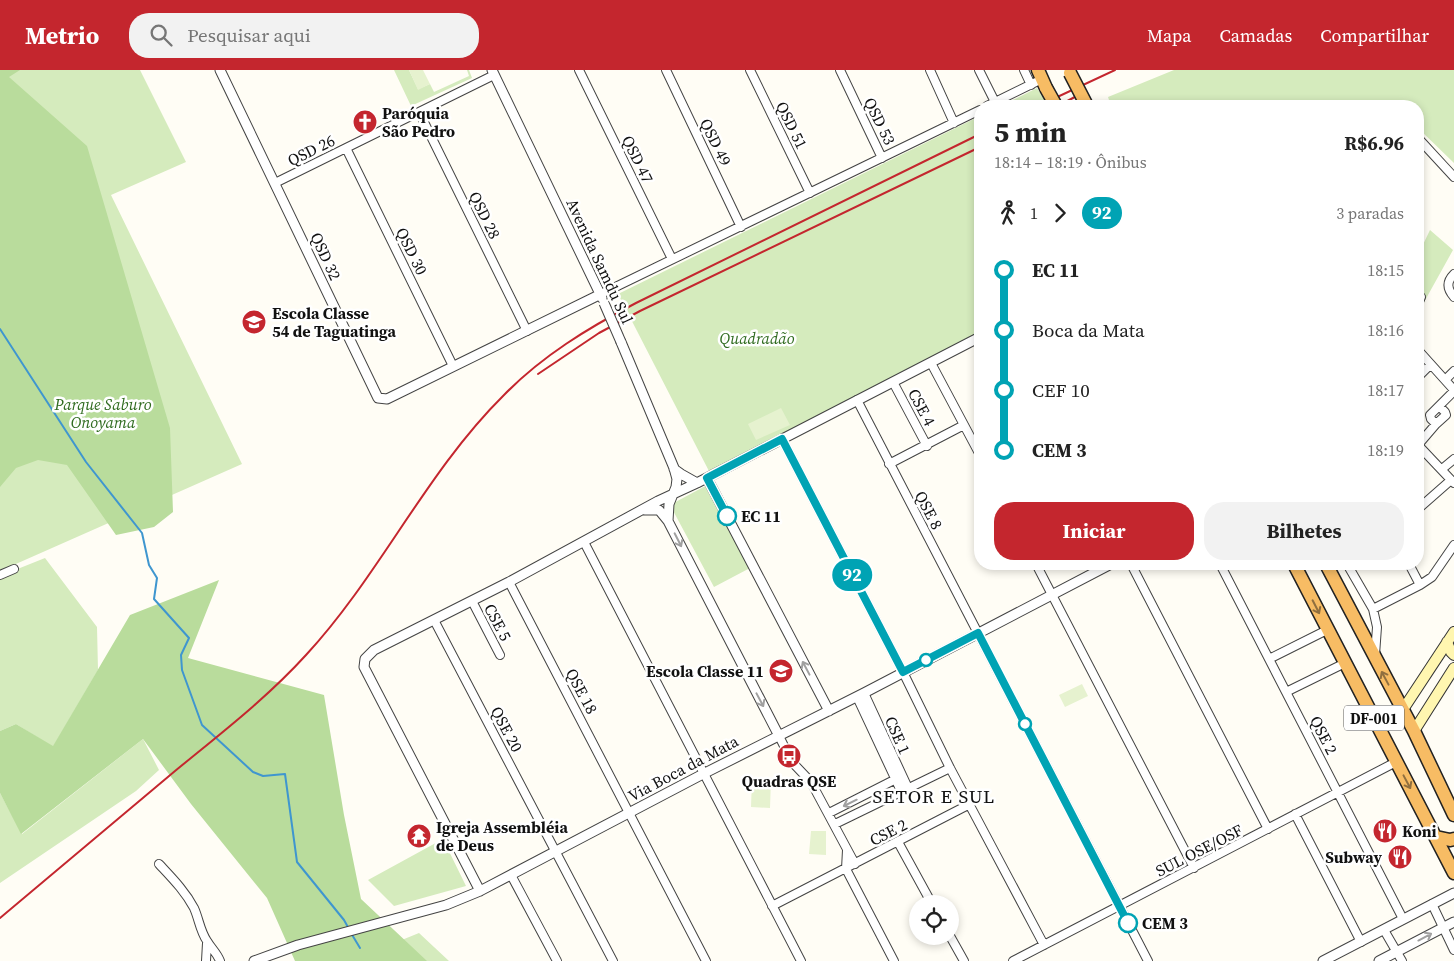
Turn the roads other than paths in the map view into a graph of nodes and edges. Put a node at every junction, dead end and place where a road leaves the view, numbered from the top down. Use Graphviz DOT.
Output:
graph roads {
  1 [pos="220,70"];
  2 [pos="579,70"];
  3 [pos="666,70"];
  4 [pos="750,70"];
  5 [pos="840,70"];
  6 [pos="930,70"];
  7 [pos="979,70"];
  8 [pos="1024,70"];
  9 [pos="1069,71"];
  10 [pos="493,73"];
  11 [pos="1040,81"];
  12 [pos="994,100"];
  13 [pos="999,100"];
  14 [pos="1052,100"];
  15 [pos="1084,100"];
  16 [pos="419,112"];
  17 [pos="974,113"];
  18 [pos="954,123"];
  19 [pos="1424,144"];
  20 [pos="346,148"];
  21 [pos="882,158"];
  22 [pos="1454,177"];
  23 [pos="275,183"];
  24 [pos="810,193"];
  25 [pos="741,227"];
  26 [pos="672,260"];
  27 [pos="1454,274"];
  28 [pos="1454,297"];
  29 [pos="602,299"];
  30 [pos="527,331"];
  31 [pos="974,341"];
  32 [pos="1424,358"];
  33 [pos="931,363"];
  34 [pos="1430,365"];
  35 [pos="453,366"];
  36 [pos="1424,371"];
  37 [pos="1454,371"];
  38 [pos="1445,380"];
  39 [pos="893,382"];
  40 [pos="1454,391"];
  41 [pos="857,400"];
  42 [pos="964,425"];
  43 [pos="782,439"];
  44 [pos="1424,439"];
  45 [pos="974,444"];
  46 [pos="926,446"];
  47 [pos="1424,453"];
  48 [pos="1454,459"];
  49 [pos="889,464"];
  50 [pos="674,468"];
  51 [pos="1442,470"];
  52 [pos="707,478"];
  53 [pos="1453,482"];
  54 [pos="697,483"];
  55 [pos="672,494"];
  56 [pos="1424,504"];
  57 [pos="644,510"];
  58 [pos="668,521"];
  59 [pos="584,542"];
  60 [pos="1454,545"];
  61 [pos="14,569"];
  62 [pos="1039,570"];
  63 [pos="1099,570"];
  64 [pos="1134,570"];
  65 [pos="1223,570"];
  66 [pos="1297,570"];
  67 [pos="1304,570"];
  68 [pos="1327,570"];
  69 [pos="1350,570"];
  70 [pos="1412,570"];
  71 [pos="0,575"];
  72 [pos="1300,576"];
  73 [pos="509,582"];
  74 [pos="1420,586"];
  75 [pos="1052,594"];
  76 [pos="472,601"];
  77 [pos="1373,609"];
  78 [pos="434,620"];
  79 [pos="1327,630"];
  80 [pos="1454,632"];
  81 [pos="978,633"];
  82 [pos="1447,642"];
  83 [pos="1454,654"];
  84 [pos="500,656"];
  85 [pos="1269,658"];
  86 [pos="1375,660"];
  87 [pos="1345,663"];
  88 [pos="1454,668"];
  89 [pos="903,672"];
  90 [pos="1286,692"];
  91 [pos="861,695"];
  92 [pos="829,711"];
  93 [pos="1402,711"];
  94 [pos="1414,731"];
  95 [pos="779,736"];
  96 [pos="1396,762"];
  97 [pos="950,768"];
  98 [pos="703,774"];
  99 [pos="899,778"];
  100 [pos="904,789"];
  101 [pos="1338,792"];
  102 [pos="970,804"];
  103 [pos="630,813"];
  104 [pos="828,813"];
  105 [pos="1295,814"];
  106 [pos="1454,815"];
  107 [pos="834,824"];
  108 [pos="1268,829"];
  109 [pos="1436,837"];
  110 [pos="1454,838"];
  111 [pos="898,842"];
  112 [pos="1454,847"];
  113 [pos="847,848"];
  114 [pos="556,852"];
  115 [pos="1447,859"];
  116 [pos="159,864"];
  117 [pos="855,864"];
  118 [pos="1194,868"];
  119 [pos="846,869"];
  120 [pos="1454,873"];
  121 [pos="511,875"];
  122 [pos="480,891"];
  123 [pos="1454,893"];
  124 [pos="927,895"];
  125 [pos="1432,904"];
  126 [pos="772,906"];
  127 [pos="1119,906"];
  128 [pos="1403,919"];
  129 [pos="1454,922"];
  130 [pos="1443,928"];
  131 [pos="1384,930"];
  132 [pos="207,942"];
  133 [pos="1361,942"];
  134 [pos="955,945"];
  135 [pos="1044,945"];
  136 [pos="1454,950"];
  137 [pos="1397,952"];
  138 [pos="206,961"];
  139 [pos="220,961"];
  140 [pos="254,961"];
  141 [pos="557,961"];
  142 [pos="613,961"];
  143 [pos="706,961"];
  144 [pos="801,961"];
  145 [pos="894,961"];
  146 [pos="964,961"];
  147 [pos="1013,961"];
  148 [pos="1148,961"];
  149 [pos="1323,961"];
  150 [pos="1379,961"];
  151 [pos="1402,961"];
  1 -- 23 [label="street, QSD 32"];
  2 -- 26 [label="street, QSD 47"];
  3 -- 25 [label="street, QSD 49"];
  4 -- 24 [label="street, QSD 51"];
  5 -- 21 [label="street, QSD 53"];
  6 -- 18 [label="street"];
  7 -- 12 [label="street"];
  8 -- 11 [label="street"];
  9 -- 15 [label="highway, bridge"];
  10 -- 16 [label="street, QSD 26"];
  10 -- 29 [label="street, Avenida Samdu Sul"];
  11 -- 13 [label="street"];
  11 -- 14 [label="highway, bridge"];
  16 -- 20 [label="street, QSD 26"];
  16 -- 30 [label="street, QSD 28"];
  17 -- 18 [label="street"];
  18 -- 21 [label="street"];
  19 -- 22 [label="street"];
  20 -- 23 [label="street, QSD 26"];
  20 -- 35 [label="street, QSD 30"];
  21 -- 24 [label="street"];
  23 -- 35 [label="street, QSD 32"];
  24 -- 25 [label="street"];
  25 -- 26 [label="street"];
  26 -- 29 [label="street"];
  27 -- 28 [label="street"];
  29 -- 30 [label="street"];
  29 -- 50 [label="street, Avenida Samdu Sul, bridge"];
  30 -- 35 [label="street"];
  31 -- 33 [label="street"];
  32 -- 34 [label="street"];
  33 -- 39 [label="street"];
  33 -- 42 [label="street"];
  34 -- 36 [label="street"];
  34 -- 38 [label="street"];
  37 -- 38 [label="street"];
  38 -- 40 [label="street"];
  39 -- 41 [label="street"];
  39 -- 46 [label="street, CSE 4"];
  40 -- 44 [label="street"];
  41 -- 43 [label="street"];
  41 -- 49 [label="street, QSE 8"];
  42 -- 45 [label="street"];
  42 -- 46 [label="street"];
  43 -- 52 [label="street"];
  43 -- 89 [label="street"];
  46 -- 49 [label="street"];
  47 -- 51 [label="street"];
  48 -- 51 [label="street"];
  49 -- 81 [label="street, QSE 8"];
  50 -- 54 [label="street"];
  50 -- 55 [label="street, Avenida Samdu Sul"];
  51 -- 53 [label="street"];
  52 -- 54 [label="street"];
  92 -- 52 [label="street, one-way"];
  53 -- 56 [label="street"];
  54 -- 55 [label="street"];
  55 -- 57 [label="street"];
  55 -- 58 [label="street, Avenida Samdu Sul"];
  57 -- 58 [label="street"];
  57 -- 59 [label="street"];
  58 -- 95 [label="street, one-way"];
  59 -- 73 [label="street"];
  59 -- 98 [label="street"];
  60 -- 74 [label="street"];
  61 -- 71 [label="street"];
  62 -- 75 [label="street"];
  63 -- 75 [label="street, Via Boca da Mata"];
  64 -- 108 [label="street"];
  65 -- 85 [label="street, QSE 2"];
  66 -- 72 [label="highway, DF-001"];
  67 -- 72 [label="highway"];
  68 -- 86 [label="highway, DF-001"];
  69 -- 77 [label="street"];
  70 -- 74 [label="street"];
  72 -- 79 [label="highway, DF-001, one-way"];
  73 -- 76 [label="street"];
  73 -- 103 [label="street, QSE 18"];
  74 -- 77 [label="street"];
  75 -- 81 [label="street, Via Boca da Mata"];
  75 -- 118 [label="street"];
  76 -- 78 [label="street"];
  76 -- 84 [label="street, CSE 5"];
  77 -- 86 [label="street"];
  78 -- 114 [label="street, QSE 20"];
  78 -- 122 [label="street"];
  79 -- 85 [label="street"];
  79 -- 87 [label="highway, DF-001"];
  80 -- 82 [label="main road"];
  81 -- 89 [label="street, Via Boca da Mata"];
  81 -- 127 [label="street, QSE 8"];
  82 -- 83 [label="main road"];
  82 -- 93 [label="main road"];
  85 -- 90 [label="street, QSE 2"];
  93 -- 86 [label="highway, DF-001, one-way"];
  87 -- 90 [label="street"];
  87 -- 96 [label="highway, DF-001"];
  88 -- 94 [label="main road"];
  89 -- 91 [label="street, Via Boca da Mata"];
  89 -- 97 [label="street"];
  90 -- 101 [label="street, QSE 2"];
  91 -- 92 [label="street, Via Boca da Mata"];
  91 -- 99 [label="street, CSE 1"];
  92 -- 95 [label="street, Via Boca da Mata"];
  93 -- 94 [label="highway, DF-001"];
  94 -- 106 [label="highway, DF-001"];
  95 -- 98 [label="street, Via Boca da Mata"];
  95 -- 104 [label="street"];
  96 -- 101 [label="street, SUL OSE/OSF"];
  96 -- 109 [label="highway, DF-001, one-way"];
  97 -- 100 [label="street"];
  97 -- 102 [label="street"];
  98 -- 103 [label="street, Via Boca da Mata"];
  98 -- 126 [label="street"];
  99 -- 100 [label="street, CSE 1"];
  99 -- 104 [label="street, one-way"];
  100 -- 107 [label="street"];
  101 -- 105 [label="street, SUL OSE/OSF"];
  101 -- 128 [label="street, QSE 2"];
  102 -- 111 [label="street, CSE 2"];
  102 -- 135 [label="street"];
  103 -- 114 [label="street, Via Boca da Mata"];
  103 -- 143 [label="street, QSE 18"];
  104 -- 107 [label="street"];
  105 -- 108 [label="street, SUL OSE/OSF"];
  105 -- 133 [label="street"];
  107 -- 113 [label="street"];
  108 -- 118 [label="street, SUL OSE/OSF"];
  109 -- 110 [label="highway"];
  109 -- 115 [label="highway, DF-001"];
  111 -- 117 [label="street, CSE 2"];
  111 -- 124 [label="street"];
  112 -- 115 [label="highway"];
  113 -- 117 [label="street"];
  113 -- 119 [label="street"];
  114 -- 121 [label="street, Via Boca da Mata"];
  114 -- 142 [label="street, QSE 20"];
  115 -- 120 [label="highway, DF-001"];
  116 -- 132 [label="street"];
  117 -- 119 [label="street, CSE 2"];
  118 -- 127 [label="street, SUL OSE/OSF"];
  119 -- 126 [label="street, CSE 2"];
  119 -- 145 [label="street"];
  121 -- 122 [label="street, Via Boca da Mata"];
  121 -- 141 [label="street"];
  122 -- 140 [label="street, Via Boca da Mata"];
  123 -- 125 [label="street"];
  125 -- 128 [label="street"];
  125 -- 130 [label="street"];
  126 -- 144 [label="street"];
  127 -- 135 [label="street, SUL OSE/OSF"];
  127 -- 148 [label="street, QSE 8"];
  128 -- 131 [label="street"];
  129 -- 130 [label="street"];
  130 -- 136 [label="street"];
  137 -- 130 [label="street, one-way"];
  131 -- 133 [label="street"];
  131 -- 137 [label="street"];
  132 -- 138 [label="street"];
  132 -- 139 [label="street"];
  133 -- 149 [label="street"];
  134 -- 146 [label="street"];
  135 -- 147 [label="street, SUL OSE/OSF"];
  137 -- 150 [label="street"];
  137 -- 151 [label="street"];
}
